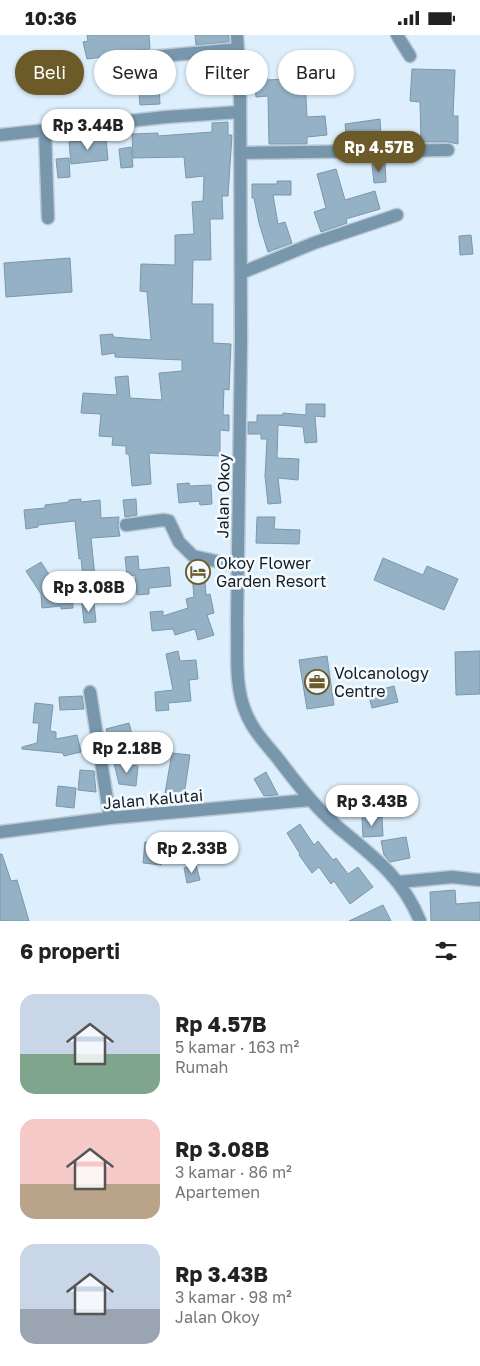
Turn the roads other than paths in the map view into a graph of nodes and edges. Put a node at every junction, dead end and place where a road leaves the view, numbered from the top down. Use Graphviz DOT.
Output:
graph roads {
  1 [pos="237,35"];
  2 [pos="397,35"];
  3 [pos="238,49"];
  4 [pos="176,55"];
  5 [pos="410,56"];
  6 [pos="240,112"];
  7 [pos="45,131"];
  8 [pos="0,135"];
  9 [pos="448,150"];
  10 [pos="240,153"];
  11 [pos="397,215"];
  12 [pos="48,217"];
  13 [pos="241,273"];
  14 [pos="126,525"];
  15 [pos="238,566"];
  16 [pos="90,692"];
  17 [pos="310,801"];
  18 [pos="110,818"];
  19 [pos="0,832"];
  20 [pos="480,880"];
  21 [pos="398,882"];
  22 [pos="420,921"];
  1 -- 3 [label="street, Jalan Okoy"];
  2 -- 5 [label="street"];
  3 -- 4 [label="street"];
  3 -- 6 [label="street, Jalan Okoy"];
  6 -- 7 [label="street"];
  6 -- 10 [label="street, Jalan Okoy"];
  7 -- 8 [label="street"];
  7 -- 12 [label="street"];
  9 -- 10 [label="street"];
  10 -- 13 [label="street, Jalan Okoy"];
  11 -- 13 [label="street"];
  13 -- 15 [label="street, Jalan Okoy"];
  14 -- 15 [label="street"];
  15 -- 17 [label="street, Jalan Okoy"];
  16 -- 18 [label="street"];
  17 -- 18 [label="street, Jalan Kalutai"];
  17 -- 21 [label="street, Jalan Okoy"];
  18 -- 19 [label="street, Jalan Kalutai"];
  20 -- 21 [label="street"];
  21 -- 22 [label="street, Jalan Okoy"];
}
